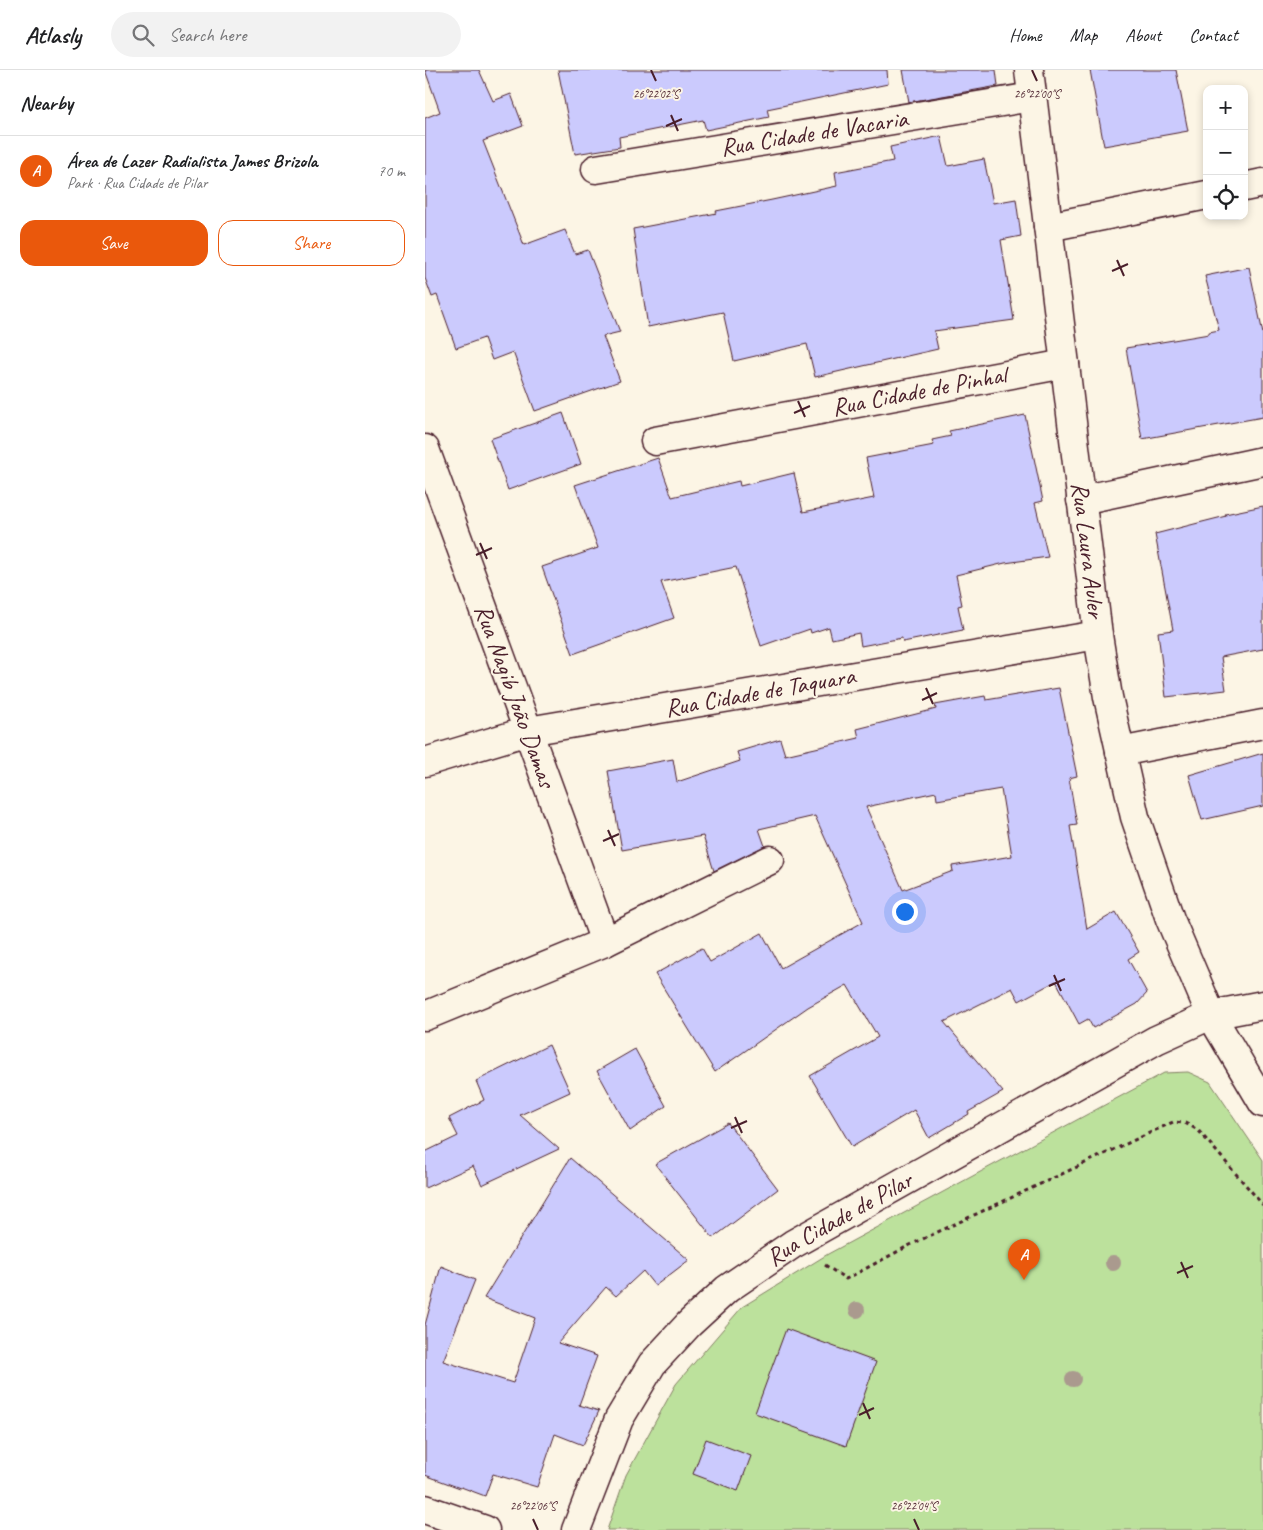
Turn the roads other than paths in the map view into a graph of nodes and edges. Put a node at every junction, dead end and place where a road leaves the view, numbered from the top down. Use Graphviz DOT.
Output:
graph roads {
  1 [pos="1029,70"];
  2 [pos="1032,97"];
  3 [pos="596,169"];
  4 [pos="1263,183"];
  5 [pos="1248,186"];
  6 [pos="1203,196"];
  7 [pos="1048,227"];
  8 [pos="1065,364"];
  9 [pos="655,441"];
  10 [pos="425,449"];
  11 [pos="1263,461"];
  12 [pos="1081,500"];
  13 [pos="1098,635"];
  14 [pos="1263,724"];
  15 [pos="528,731"];
  16 [pos="1119,752"];
  17 [pos="425,762"];
  18 [pos="770,860"];
  19 [pos="605,942"];
  20 [pos="1263,1005"];
  21 [pos="1211,1015"];
  22 [pos="425,1016"];
  23 [pos="1263,1103"];
  24 [pos="425,1510"];
  25 [pos="485,1530"];
  26 [pos="576,1530"];
  1 -- 2 [label="street, Rua Laura Auler"];
  2 -- 3 [label="street, Rua Cidade de Vacaria"];
  2 -- 7 [label="street, Rua Laura Auler"];
  4 -- 5 [label="street"];
  6 -- 7 [label="street"];
  7 -- 8 [label="street, Rua Laura Auler"];
  8 -- 9 [label="street, Rua Cidade de Pinhal"];
  8 -- 12 [label="street, Rua Laura Auler"];
  10 -- 15 [label="street, Rua Nagib João Damas"];
  11 -- 12 [label="street"];
  12 -- 13 [label="street, Rua Laura Auler"];
  13 -- 15 [label="street, Rua Cidade de Taquara"];
  13 -- 16 [label="street, Rua Laura Auler"];
  14 -- 16 [label="street"];
  15 -- 17 [label="street, Rua Cidade de Taquara"];
  15 -- 19 [label="street, Rua Nagib João Damas"];
  16 -- 21 [label="street, Rua Laura Auler"];
  18 -- 19 [label="street"];
  19 -- 22 [label="street"];
  20 -- 21 [label="street, Rua Cidade de Pilar"];
  21 -- 23 [label="street, Rua Laura Auler"];
  21 -- 26 [label="street, Rua Cidade de Pilar"];
  24 -- 25 [label="street"];
}
